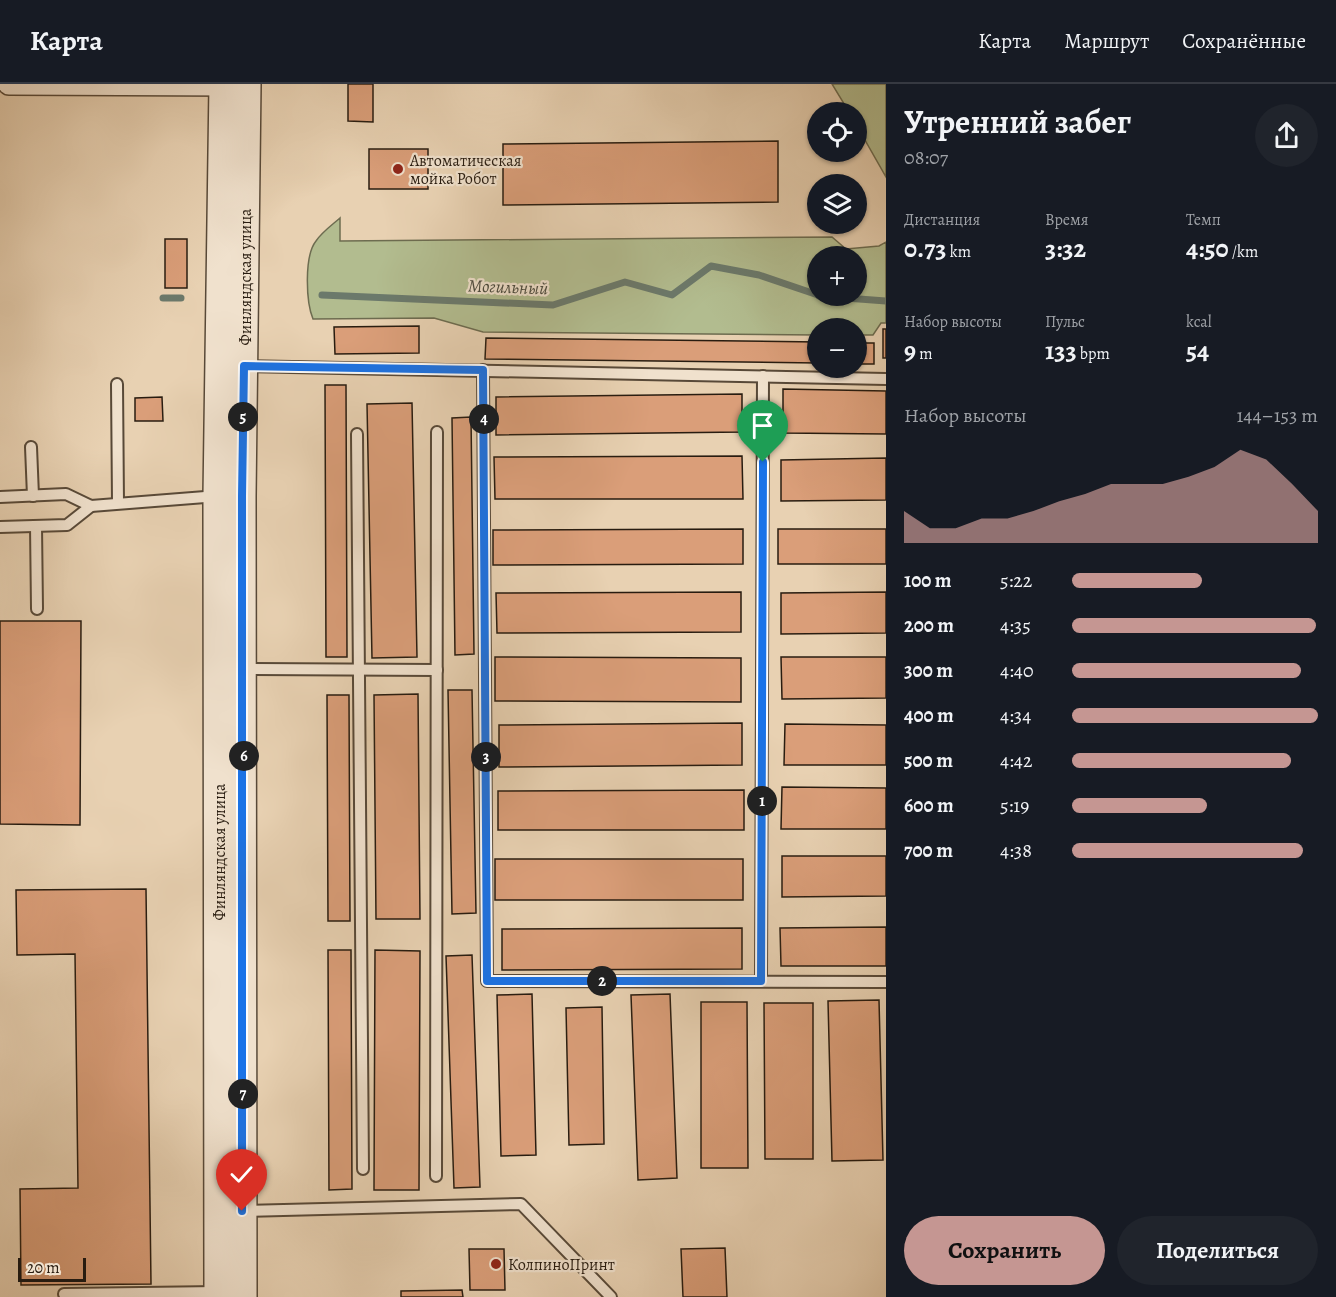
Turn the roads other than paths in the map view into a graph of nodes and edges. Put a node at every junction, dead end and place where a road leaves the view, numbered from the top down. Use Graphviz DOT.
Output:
graph roads {
  1 [pos="9,84"];
  2 [pos="235,85"];
  3 [pos="232,366"];
  4 [pos="483,370"];
  5 [pos="763,376"];
  6 [pos="886,379"];
  7 [pos="117,384"];
  8 [pos="437,432"];
  9 [pos="357,434"];
  10 [pos="31,447"];
  11 [pos="33,495"];
  12 [pos="230,496"];
  13 [pos="0,497"];
  14 [pos="118,503"];
  15 [pos="91,506"];
  16 [pos="36,526"];
  17 [pos="0,527"];
  18 [pos="37,609"];
  19 [pos="231,669"];
  20 [pos="359,669"];
  21 [pos="437,670"];
  22 [pos="761,981"];
  23 [pos="886,982"];
  24 [pos="363,1169"];
  25 [pos="436,1176"];
  26 [pos="230,1211"];
  27 [pos="64,1294"];
  28 [pos="230,1294"];
  29 [pos="611,1297"];
  1 -- 2 [label="street"];
  2 -- 3 [label="street, Финляндская улица"];
  3 -- 4 [label="lane"];
  3 -- 12 [label="street, Финляндская улица"];
  4 -- 5 [label="lane"];
  4 -- 22 [label="lane"];
  5 -- 6 [label="lane"];
  5 -- 22 [label="lane"];
  7 -- 14 [label="lane"];
  8 -- 21 [label="lane"];
  9 -- 20 [label="lane"];
  10 -- 11 [label="lane"];
  11 -- 13 [label="lane"];
  11 -- 15 [label="lane"];
  12 -- 14 [label="lane"];
  12 -- 19 [label="street, Финляндская улица"];
  14 -- 15 [label="lane"];
  15 -- 16 [label="lane"];
  16 -- 17 [label="lane"];
  16 -- 18 [label="lane"];
  19 -- 20 [label="lane"];
  19 -- 26 [label="street, Финляндская улица"];
  20 -- 21 [label="lane"];
  20 -- 24 [label="lane"];
  21 -- 25 [label="lane"];
  22 -- 23 [label="lane"];
  26 -- 28 [label="street, Финляндская улица"];
  26 -- 29 [label="lane"];
  27 -- 28 [label="lane"];
}
